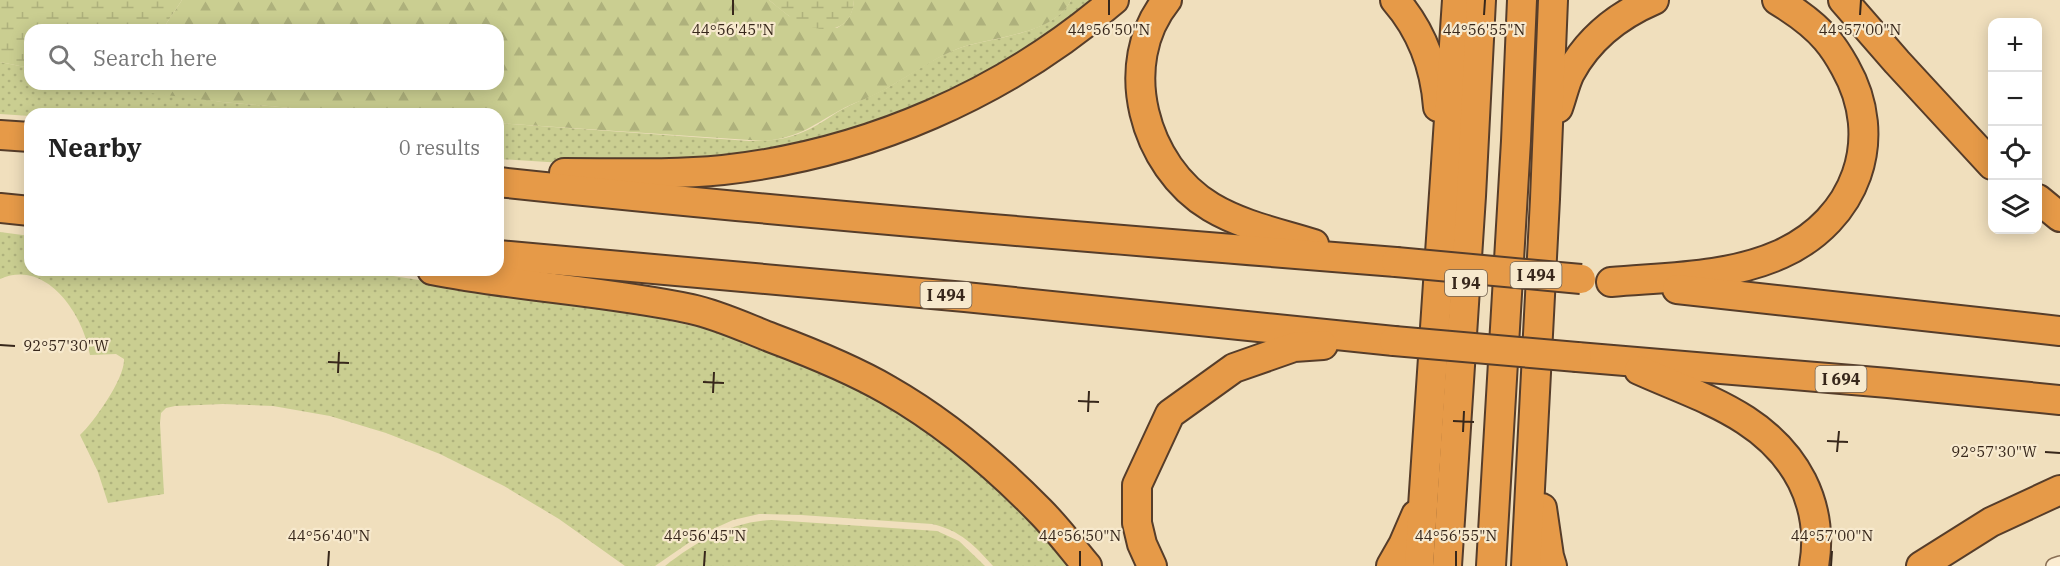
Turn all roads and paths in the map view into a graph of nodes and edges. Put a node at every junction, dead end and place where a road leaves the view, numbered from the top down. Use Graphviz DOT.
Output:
graph roads {
  1 [pos="1114,0"];
  2 [pos="1167,0"];
  3 [pos="1395,0"];
  4 [pos="1457,0"];
  5 [pos="1481,0"];
  6 [pos="1522,0"];
  7 [pos="1553,0"];
  8 [pos="1654,0"];
  9 [pos="1777,0"];
  10 [pos="1843,0"];
  11 [pos="0,135"];
  12 [pos="24,137"];
  13 [pos="1548,139"];
  14 [pos="1988,161"];
  15 [pos="504,173"];
  16 [pos="504,183"];
  17 [pos="1445,193"];
  18 [pos="2042,203"];
  19 [pos="0,208"];
  20 [pos="24,210"];
  21 [pos="2060,217"];
  22 [pos="504,256"];
  23 [pos="1362,259"];
  24 [pos="461,276"];
  25 [pos="1611,282"];
  26 [pos="2060,331"];
  27 [pos="1394,340"];
  28 [pos="1621,362"];
  29 [pos="2060,400"];
  30 [pos="1533,434"];
  31 [pos="1425,472"];
  32 [pos="2060,490"];
  33 [pos="2060,564"];
  34 [pos="1087,566"];
  35 [pos="1152,566"];
  36 [pos="1391,566"];
  37 [pos="1419,566"];
  38 [pos="1447,566"];
  39 [pos="1491,566"];
  40 [pos="1526,566"];
  41 [pos="1552,566"];
  42 [pos="1814,566"];
  43 [pos="1921,566"];
  44 [pos="2054,566"];
  1 -- 15 [label="highway"];
  2 -- 23 [label="highway"];
  3 -- 17 [label="highway"];
  4 -- 17 [label="highway"];
  5 -- 38 [label="highway, I 94"];
  6 -- 39 [label="highway, I 94"];
  7 -- 13 [label="highway"];
  8 -- 13 [label="highway"];
  9 -- 25 [label="highway"];
  10 -- 14 [label="highway"];
  11 -- 12 [label="highway"];
  13 -- 30 [label="highway"];
  16 -- 23 [label="highway, I 494"];
  17 -- 31 [label="highway"];
  18 -- 21 [label="highway"];
  19 -- 20 [label="highway"];
  22 -- 27 [label="highway, I 494"];
  23 -- 25 [label="highway, I 494, bridge"];
  24 -- 34 [label="highway"];
  25 -- 26 [label="highway"];
  27 -- 28 [label="highway, I 694, bridge"];
  27 -- 35 [label="highway"];
  28 -- 29 [label="highway, I 694"];
  28 -- 42 [label="highway"];
  30 -- 40 [label="highway"];
  30 -- 41 [label="highway"];
  31 -- 36 [label="highway"];
  31 -- 37 [label="highway"];
  32 -- 43 [label="highway"];
  33 -- 44 [label="street"];
}
